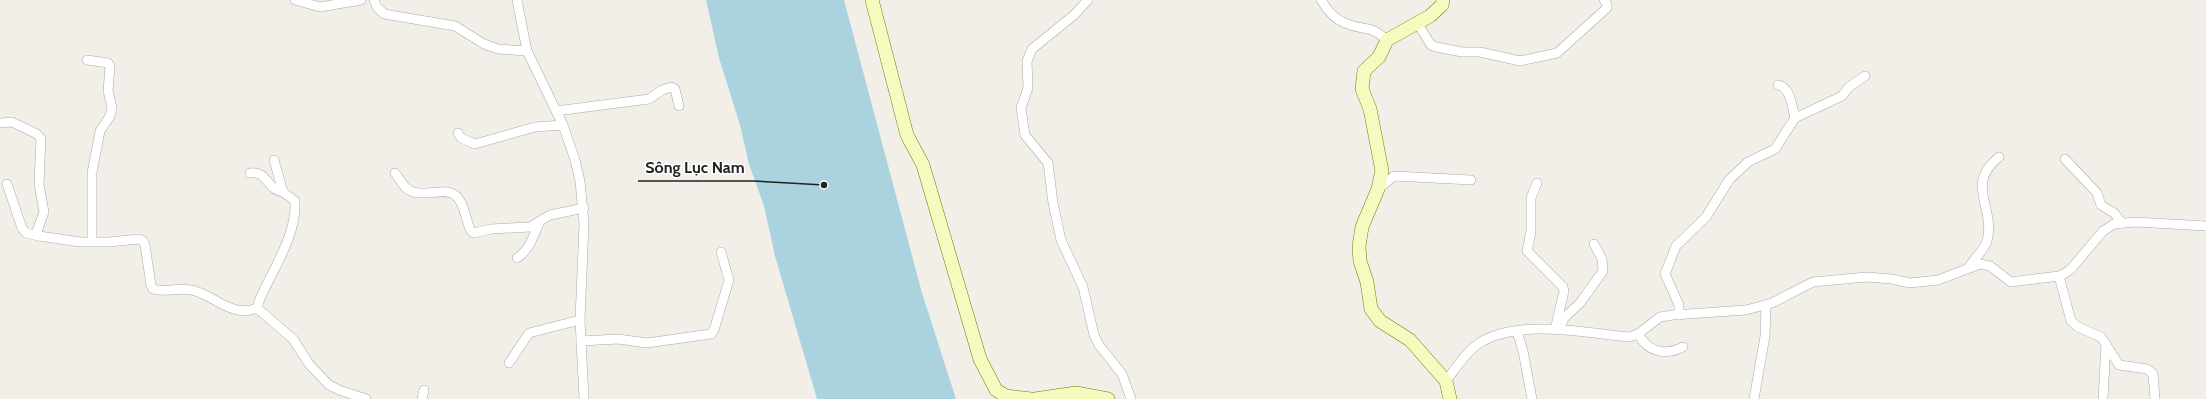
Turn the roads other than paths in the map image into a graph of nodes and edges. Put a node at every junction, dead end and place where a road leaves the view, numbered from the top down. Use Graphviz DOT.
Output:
graph roads {
  1 [pos="295,0"];
  2 [pos="361,0"];
  3 [pos="374,0"];
  4 [pos="517,0"];
  5 [pos="872,0"];
  6 [pos="1088,0"];
  7 [pos="1321,0"];
  8 [pos="1443,0"];
  9 [pos="1604,0"];
  10 [pos="1418,24"];
  11 [pos="1387,40"];
  12 [pos="527,51"];
  13 [pos="88,60"];
  14 [pos="1865,76"];
  15 [pos="1778,85"];
  16 [pos="679,106"];
  17 [pos="556,111"];
  18 [pos="1795,118"];
  19 [pos="0,123"];
  20 [pos="563,125"];
  21 [pos="458,134"];
  22 [pos="1999,157"];
  23 [pos="2065,159"];
  24 [pos="274,160"];
  25 [pos="250,172"];
  26 [pos="395,173"];
  27 [pos="1471,180"];
  28 [pos="1537,183"];
  29 [pos="7,184"];
  30 [pos="1378,189"];
  31 [pos="283,192"];
  32 [pos="584,208"];
  33 [pos="541,220"];
  34 [pos="2122,223"];
  35 [pos="2206,226"];
  36 [pos="40,236"];
  37 [pos="92,241"];
  38 [pos="1594,244"];
  39 [pos="721,252"];
  40 [pos="516,258"];
  41 [pos="1969,267"];
  42 [pos="2059,276"];
  43 [pos="1766,305"];
  44 [pos="257,308"];
  45 [pos="1679,315"];
  46 [pos="580,320"];
  47 [pos="1558,330"];
  48 [pos="1517,331"];
  49 [pos="1638,334"];
  50 [pos="582,341"];
  51 [pos="2106,344"];
  52 [pos="1683,347"];
  53 [pos="509,363"];
  54 [pos="1446,381"];
  55 [pos="366,399"];
  56 [pos="584,399"];
  57 [pos="1031,399"];
  58 [pos="1035,399"];
  59 [pos="1108,399"];
  60 [pos="1131,399"];
  61 [pos="1450,399"];
  62 [pos="1532,399"];
  63 [pos="1754,399"];
  64 [pos="2103,399"];
  65 [pos="2155,399"];
  1 -- 2 [label="street"];
  3 -- 12 [label="street"];
  4 -- 12 [label="street"];
  5 -- 57 [label="street"];
  6 -- 60 [label="street"];
  7 -- 11 [label="street"];
  8 -- 10 [label="street"];
  9 -- 10 [label="street"];
  10 -- 11 [label="street"];
  11 -- 30 [label="street"];
  12 -- 17 [label="street"];
  13 -- 37 [label="street"];
  14 -- 18 [label="street"];
  15 -- 18 [label="street"];
  16 -- 17 [label="street"];
  17 -- 20 [label="street"];
  18 -- 45 [label="street"];
  19 -- 36 [label="street"];
  20 -- 21 [label="street"];
  20 -- 32 [label="street"];
  22 -- 41 [label="street"];
  23 -- 34 [label="street"];
  24 -- 31 [label="street"];
  25 -- 31 [label="street"];
  26 -- 33 [label="street"];
  27 -- 30 [label="street"];
  28 -- 47 [label="street"];
  29 -- 36 [label="street"];
  30 -- 54 [label="street"];
  31 -- 44 [label="street"];
  32 -- 33 [label="street"];
  32 -- 46 [label="street"];
  33 -- 40 [label="street"];
  34 -- 35 [label="street"];
  34 -- 42 [label="street"];
  36 -- 37 [label="street"];
  37 -- 44 [label="street"];
  38 -- 47 [label="street"];
  39 -- 50 [label="street"];
  41 -- 42 [label="street"];
  41 -- 43 [label="street"];
  42 -- 51 [label="street"];
  43 -- 45 [label="street"];
  43 -- 63 [label="street"];
  44 -- 55 [label="street"];
  45 -- 49 [label="street"];
  46 -- 50 [label="street"];
  46 -- 53 [label="street"];
  47 -- 48 [label="street"];
  47 -- 49 [label="street"];
  48 -- 54 [label="street"];
  48 -- 62 [label="street"];
  49 -- 52 [label="street"];
  50 -- 56 [label="street"];
  51 -- 64 [label="street"];
  51 -- 65 [label="street"];
  54 -- 61 [label="street"];
  58 -- 59 [label="street"];
}
